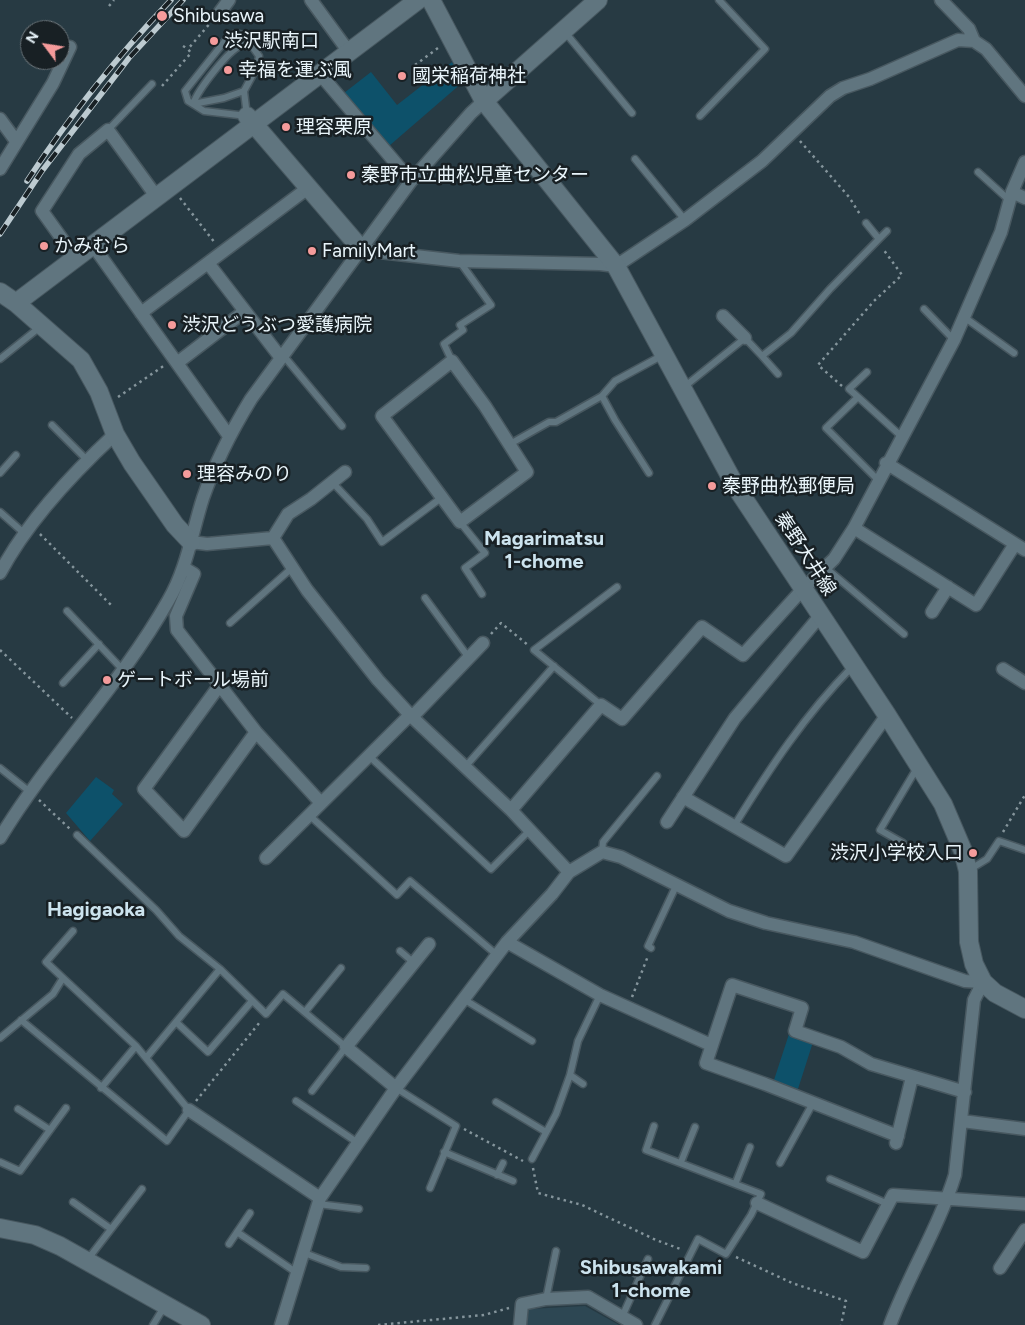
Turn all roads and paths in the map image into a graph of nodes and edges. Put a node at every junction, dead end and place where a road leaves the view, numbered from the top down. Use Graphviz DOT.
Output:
graph roads {
  1 [pos="114,0"];
  2 [pos="229,0"];
  3 [pos="311,0"];
  4 [pos="418,0"];
  5 [pos="432,0"];
  6 [pos="598,0"];
  7 [pos="719,0"];
  8 [pos="942,0"];
  9 [pos="109,6"];
  10 [pos="220,12"];
  11 [pos="564,31"];
  12 [pos="974,41"];
  13 [pos="445,43"];
  14 [pos="182,46"];
  15 [pos="188,49"];
  16 [pos="254,49"];
  17 [pos="350,52"];
  18 [pos="416,64"];
  19 [pos="59,70"];
  20 [pos="320,74"];
  21 [pos="152,84"];
  22 [pos="161,88"];
  23 [pos="244,90"];
  24 [pos="1025,96"];
  25 [pos="484,101"];
  26 [pos="192,104"];
  27 [pos="632,113"];
  28 [pos="700,116"];
  29 [pos="0,118"];
  30 [pos="250,120"];
  31 [pos="108,130"];
  32 [pos="792,133"];
  33 [pos="16,141"];
  34 [pos="634,158"];
  35 [pos="1025,162"];
  36 [pos="0,169"];
  37 [pos="978,172"];
  38 [pos="411,181"];
  39 [pos="170,185"];
  40 [pos="308,188"];
  41 [pos="156,196"];
  42 [pos="1011,196"];
  43 [pos="1025,198"];
  44 [pos="685,220"];
  45 [pos="866,223"];
  46 [pos="888,230"];
  47 [pos="878,240"];
  48 [pos="92,244"];
  49 [pos="362,250"];
  50 [pos="222,252"];
  51 [pos="75,256"];
  52 [pos="459,261"];
  53 [pos="208,263"];
  54 [pos="616,266"];
  55 [pos="0,292"];
  56 [pos="16,303"];
  57 [pos="924,309"];
  58 [pos="245,311"];
  59 [pos="141,313"];
  60 [pos="723,316"];
  61 [pos="964,317"];
  62 [pos="41,326"];
  63 [pos="745,338"];
  64 [pos="954,340"];
  65 [pos="1014,353"];
  66 [pos="663,355"];
  67 [pos="282,356"];
  68 [pos="762,356"];
  69 [pos="0,359"];
  70 [pos="175,361"];
  71 [pos="452,361"];
  72 [pos="867,372"];
  73 [pos="778,374"];
  74 [pos="682,389"];
  75 [pos="850,389"];
  76 [pos="602,396"];
  77 [pos="858,397"];
  78 [pos="112,400"];
  79 [pos="52,425"];
  80 [pos="342,426"];
  81 [pos="826,428"];
  82 [pos="116,434"];
  83 [pos="820,435"];
  84 [pos="229,436"];
  85 [pos="901,436"];
  86 [pos="510,444"];
  87 [pos="16,455"];
  88 [pos="87,460"];
  89 [pos="886,463"];
  90 [pos="345,472"];
  91 [pos="0,473"];
  92 [pos="649,473"];
  93 [pos="878,480"];
  94 [pos="332,483"];
  95 [pos="441,498"];
  96 [pos="0,512"];
  97 [pos="460,522"];
  98 [pos="854,528"];
  99 [pos="29,530"];
  100 [pos="273,538"];
  101 [pos="191,542"];
  102 [pos="1020,547"];
  103 [pos="484,553"];
  104 [pos="490,560"];
  105 [pos="293,567"];
  106 [pos="184,568"];
  107 [pos="826,568"];
  108 [pos="0,573"];
  109 [pos="617,587"];
  110 [pos="948,587"];
  111 [pos="802,590"];
  112 [pos="482,594"];
  113 [pos="425,598"];
  114 [pos="111,606"];
  115 [pos="67,611"];
  116 [pos="932,612"];
  117 [pos="820,616"];
  118 [pos="230,622"];
  119 [pos="904,634"];
  120 [pos="483,642"];
  121 [pos="99,644"];
  122 [pos="0,650"];
  123 [pos="534,650"];
  124 [pos="469,658"];
  125 [pos="554,666"];
  126 [pos="854,666"];
  127 [pos="123,670"];
  128 [pos="1003,670"];
  129 [pos="63,683"];
  130 [pos="1025,684"];
  131 [pos="219,686"];
  132 [pos="602,705"];
  133 [pos="887,715"];
  134 [pos="411,716"];
  135 [pos="80,725"];
  136 [pos="256,732"];
  137 [pos="369,756"];
  138 [pos="918,765"];
  139 [pos="465,767"];
  140 [pos="0,768"];
  141 [pos="657,776"];
  142 [pos="32,794"];
  143 [pos="1025,795"];
  144 [pos="683,798"];
  145 [pos="322,803"];
  146 [pos="510,810"];
  147 [pos="309,815"];
  148 [pos="667,822"];
  149 [pos="734,826"];
  150 [pos="530,830"];
  151 [pos="77,835"];
  152 [pos="0,838"];
  153 [pos="999,841"];
  154 [pos="903,843"];
  155 [pos="1025,850"];
  156 [pos="602,852"];
  157 [pos="266,858"];
  158 [pos="968,871"];
  159 [pos="569,872"];
  160 [pos="676,886"];
  161 [pos="73,931"];
  162 [pos="507,942"];
  163 [pos="429,944"];
  164 [pos="651,948"];
  165 [pos="400,950"];
  166 [pos="497,955"];
  167 [pos="413,962"];
  168 [pos="341,968"];
  169 [pos="220,969"];
  170 [pos="63,978"];
  171 [pos="984,982"];
  172 [pos="600,995"];
  173 [pos="465,1000"];
  174 [pos="252,1001"];
  175 [pos="628,1008"];
  176 [pos="1025,1009"];
  177 [pos="305,1012"];
  178 [pos="266,1014"];
  179 [pos="22,1020"];
  180 [pos="176,1022"];
  181 [pos="0,1038"];
  182 [pos="532,1041"];
  183 [pos="712,1045"];
  184 [pos="136,1046"];
  185 [pos="346,1047"];
  186 [pos="146,1058"];
  187 [pos="570,1075"];
  188 [pos="912,1077"];
  189 [pos="583,1084"];
  190 [pos="101,1088"];
  191 [pos="396,1088"];
  192 [pos="312,1091"];
  193 [pos="965,1092"];
  194 [pos="296,1101"];
  195 [pos="496,1102"];
  196 [pos="813,1103"];
  197 [pos="66,1108"];
  198 [pos="18,1109"];
  199 [pos="189,1110"];
  200 [pos="962,1121"];
  201 [pos="654,1126"];
  202 [pos="695,1127"];
  203 [pos="1025,1129"];
  204 [pos="50,1130"];
  205 [pos="546,1132"];
  206 [pos="358,1143"];
  207 [pos="750,1147"];
  208 [pos="444,1152"];
  209 [pos="532,1158"];
  210 [pos="0,1162"];
  211 [pos="681,1162"];
  212 [pos="503,1163"];
  213 [pos="780,1163"];
  214 [pos="497,1175"];
  215 [pos="830,1179"];
  216 [pos="513,1181"];
  217 [pos="736,1182"];
  218 [pos="430,1188"];
  219 [pos="142,1189"];
  220 [pos="538,1193"];
  221 [pos="947,1200"];
  222 [pos="319,1201"];
  223 [pos="73,1202"];
  224 [pos="757,1203"];
  225 [pos="888,1204"];
  226 [pos="1025,1204"];
  227 [pos="359,1209"];
  228 [pos="250,1213"];
  229 [pos="0,1228"];
  230 [pos="111,1229"];
  231 [pos="1025,1230"];
  232 [pos="237,1232"];
  233 [pos="229,1244"];
  234 [pos="556,1251"];
  235 [pos="302,1252"];
  236 [pos="690,1252"];
  237 [pos="727,1252"];
  238 [pos="648,1259"];
  239 [pos="86,1261"];
  240 [pos="366,1268"];
  241 [pos="626,1268"];
  242 [pos="1000,1268"];
  243 [pos="297,1273"];
  244 [pos="640,1276"];
  245 [pos="546,1298"];
  246 [pos="522,1304"];
  247 [pos="164,1306"];
  248 [pos="622,1316"];
  249 [pos="153,1325"];
  250 [pos="201,1325"];
  251 [pos="281,1325"];
  252 [pos="378,1325"];
  253 [pos="520,1325"];
  254 [pos="636,1325"];
  255 [pos="655,1325"];
  256 [pos="841,1325"];
  257 [pos="890,1325"];
  1 -- 9 [label="path"];
  2 -- 10 [label="street"];
  3 -- 17 [label="street"];
  4 -- 17 [label="street"];
  5 -- 25 [label="street, 秦野大井線"];
  6 -- 11 [label="street"];
  7 -- 28 [label="lane"];
  8 -- 12 [label="street"];
  10 -- 15 [label="path"];
  11 -- 25 [label="street"];
  11 -- 27 [label="lane"];
  12 -- 24 [label="street"];
  12 -- 32 [label="street"];
  13 -- 18 [label="path"];
  14 -- 15 [label="path"];
  15 -- 22 [label="path"];
  16 -- 23 [label="lane"];
  16 -- 26 [label="lane"];
  16 -- 26 [label="lane"];
  17 -- 20 [label="street"];
  19 -- 33 [label="street"];
  20 -- 30 [label="street"];
  20 -- 38 [label="street"];
  21 -- 31 [label="lane"];
  23 -- 26 [label="lane"];
  23 -- 30 [label="lane"];
  25 -- 38 [label="street"];
  25 -- 54 [label="street, 秦野大井線"];
  26 -- 30 [label="lane"];
  29 -- 33 [label="street"];
  30 -- 39 [label="street"];
  30 -- 40 [label="street"];
  31 -- 41 [label="street"];
  31 -- 51 [label="street"];
  32 -- 44 [label="street"];
  32 -- 45 [label="path"];
  33 -- 36 [label="street"];
  34 -- 44 [label="lane"];
  35 -- 42 [label="street"];
  37 -- 42 [label="lane"];
  38 -- 49 [label="street"];
  39 -- 41 [label="street"];
  39 -- 50 [label="path"];
  40 -- 49 [label="street"];
  40 -- 50 [label="street"];
  41 -- 48 [label="street"];
  42 -- 43 [label="street"];
  42 -- 61 [label="street"];
  44 -- 54 [label="street"];
  45 -- 47 [label="lane"];
  46 -- 47 [label="lane"];
  47 -- 68 [label="lane"];
  47 -- 75 [label="path"];
  48 -- 51 [label="street"];
  48 -- 59 [label="street"];
  49 -- 52 [label="street"];
  49 -- 67 [label="street"];
  50 -- 53 [label="street"];
  51 -- 56 [label="street"];
  52 -- 54 [label="street"];
  52 -- 71 [label="lane"];
  53 -- 58 [label="street"];
  53 -- 59 [label="street"];
  54 -- 66 [label="street, 秦野大井線"];
  55 -- 56 [label="street"];
  56 -- 62 [label="street"];
  57 -- 64 [label="lane"];
  58 -- 67 [label="street"];
  58 -- 70 [label="street"];
  59 -- 70 [label="street"];
  60 -- 63 [label="street"];
  61 -- 64 [label="street"];
  61 -- 65 [label="lane"];
  62 -- 69 [label="lane"];
  62 -- 82 [label="street"];
  63 -- 68 [label="lane"];
  63 -- 74 [label="lane"];
  64 -- 85 [label="street"];
  66 -- 74 [label="street, 秦野大井線"];
  66 -- 76 [label="lane"];
  67 -- 80 [label="lane"];
  67 -- 84 [label="street"];
  68 -- 73 [label="lane"];
  70 -- 78 [label="path"];
  70 -- 84 [label="street"];
  71 -- 86 [label="street"];
  71 -- 95 [label="street"];
  72 -- 75 [label="lane"];
  74 -- 111 [label="street, 秦野大井線"];
  75 -- 77 [label="lane"];
  76 -- 86 [label="lane"];
  76 -- 92 [label="lane"];
  77 -- 81 [label="lane"];
  77 -- 85 [label="lane"];
  79 -- 88 [label="lane"];
  81 -- 83 [label="lane"];
  81 -- 93 [label="lane"];
  82 -- 88 [label="street"];
  82 -- 101 [label="street"];
  84 -- 101 [label="street"];
  85 -- 89 [label="street"];
  86 -- 97 [label="street"];
  87 -- 91 [label="lane"];
  88 -- 99 [label="street"];
  89 -- 93 [label="street"];
  89 -- 102 [label="street"];
  90 -- 94 [label="street"];
  93 -- 98 [label="street"];
  94 -- 95 [label="lane"];
  94 -- 100 [label="street"];
  95 -- 97 [label="street"];
  96 -- 99 [label="lane"];
  97 -- 103 [label="lane"];
  98 -- 107 [label="street"];
  98 -- 110 [label="street"];
  99 -- 108 [label="street"];
  99 -- 114 [label="path"];
  100 -- 101 [label="street"];
  100 -- 105 [label="street"];
  101 -- 106 [label="street"];
  102 -- 110 [label="street"];
  103 -- 104 [label="lane"];
  103 -- 112 [label="lane"];
  105 -- 118 [label="lane"];
  105 -- 134 [label="street"];
  106 -- 127 [label="street"];
  106 -- 131 [label="street"];
  107 -- 111 [label="street"];
  107 -- 119 [label="lane"];
  109 -- 123 [label="lane"];
  110 -- 116 [label="street"];
  111 -- 117 [label="street, 秦野大井線"];
  111 -- 132 [label="street"];
  113 -- 124 [label="lane"];
  115 -- 121 [label="lane"];
  117 -- 126 [label="street, 秦野大井線"];
  117 -- 144 [label="street"];
  120 -- 123 [label="path"];
  120 -- 124 [label="street"];
  121 -- 127 [label="lane"];
  121 -- 129 [label="lane"];
  122 -- 135 [label="path"];
  123 -- 125 [label="lane"];
  124 -- 134 [label="street"];
  125 -- 132 [label="lane"];
  125 -- 139 [label="lane"];
  126 -- 133 [label="street, 秦野大井線"];
  126 -- 149 [label="lane"];
  127 -- 135 [label="street"];
  128 -- 130 [label="street"];
  131 -- 136 [label="street"];
  131 -- 136 [label="street"];
  132 -- 146 [label="street"];
  133 -- 138 [label="street, 秦野大井線"];
  133 -- 149 [label="street"];
  134 -- 137 [label="street"];
  134 -- 139 [label="street"];
  135 -- 142 [label="street"];
  136 -- 145 [label="street"];
  137 -- 145 [label="street"];
  137 -- 150 [label="lane"];
  138 -- 154 [label="lane"];
  138 -- 158 [label="street, 秦野大井線"];
  139 -- 146 [label="street"];
  140 -- 142 [label="lane"];
  141 -- 156 [label="lane"];
  142 -- 151 [label="path"];
  142 -- 152 [label="street"];
  143 -- 153 [label="path"];
  144 -- 148 [label="street"];
  144 -- 149 [label="street"];
  145 -- 147 [label="street"];
  146 -- 150 [label="street"];
  147 -- 157 [label="street"];
  147 -- 166 [label="lane"];
  150 -- 159 [label="street"];
  151 -- 169 [label="lane"];
  153 -- 155 [label="lane"];
  153 -- 158 [label="lane"];
  156 -- 159 [label="street"];
  156 -- 160 [label="street"];
  158 -- 171 [label="street, 秦野大井線"];
  159 -- 162 [label="street"];
  160 -- 164 [label="lane"];
  160 -- 171 [label="street"];
  161 -- 170 [label="lane"];
  162 -- 166 [label="street"];
  162 -- 172 [label="street"];
  163 -- 167 [label="street"];
  164 -- 175 [label="path"];
  165 -- 167 [label="lane"];
  166 -- 173 [label="street"];
  167 -- 185 [label="street"];
  168 -- 177 [label="lane"];
  169 -- 174 [label="lane"];
  169 -- 180 [label="lane"];
  170 -- 179 [label="lane"];
  170 -- 184 [label="lane"];
  171 -- 176 [label="street, 秦野大井線"];
  171 -- 193 [label="street"];
  172 -- 175 [label="street"];
  172 -- 187 [label="lane"];
  173 -- 182 [label="lane"];
  173 -- 191 [label="street"];
  174 -- 178 [label="lane"];
  174 -- 180 [label="lane"];
  175 -- 183 [label="street"];
  177 -- 178 [label="lane"];
  177 -- 185 [label="lane"];
  178 -- 199 [label="path"];
  179 -- 181 [label="lane"];
  179 -- 190 [label="lane"];
  180 -- 186 [label="lane"];
  183 -- 188 [label="street"];
  183 -- 196 [label="street"];
  184 -- 186 [label="lane"];
  184 -- 190 [label="lane"];
  185 -- 191 [label="street"];
  185 -- 192 [label="lane"];
  186 -- 199 [label="lane"];
  187 -- 189 [label="lane"];
  187 -- 205 [label="lane"];
  188 -- 193 [label="street"];
  188 -- 196 [label="street"];
  190 -- 199 [label="lane"];
  191 -- 206 [label="street"];
  191 -- 208 [label="lane"];
  193 -- 200 [label="street"];
  194 -- 206 [label="lane"];
  195 -- 205 [label="lane"];
  196 -- 213 [label="lane"];
  197 -- 204 [label="lane"];
  198 -- 204 [label="lane"];
  199 -- 222 [label="street"];
  200 -- 203 [label="street"];
  200 -- 221 [label="street"];
  201 -- 211 [label="lane"];
  202 -- 211 [label="lane"];
  204 -- 210 [label="lane"];
  205 -- 209 [label="lane"];
  206 -- 222 [label="street"];
  207 -- 217 [label="lane"];
  208 -- 214 [label="lane"];
  208 -- 218 [label="lane"];
  211 -- 217 [label="lane"];
  212 -- 214 [label="lane"];
  214 -- 216 [label="lane"];
  215 -- 225 [label="lane"];
  217 -- 224 [label="lane"];
  219 -- 230 [label="lane"];
  220 -- 236 [label="path"];
  221 -- 225 [label="street"];
  221 -- 226 [label="street"];
  221 -- 257 [label="street"];
  222 -- 227 [label="lane"];
  222 -- 235 [label="street"];
  223 -- 230 [label="lane"];
  224 -- 225 [label="street"];
  224 -- 237 [label="lane"];
  228 -- 232 [label="lane"];
  229 -- 239 [label="street"];
  230 -- 239 [label="lane"];
  231 -- 242 [label="street"];
  232 -- 233 [label="lane"];
  232 -- 243 [label="lane"];
  234 -- 245 [label="lane"];
  235 -- 240 [label="lane"];
  235 -- 243 [label="street"];
  236 -- 237 [label="lane"];
  236 -- 255 [label="lane"];
  237 -- 256 [label="path"];
  238 -- 244 [label="lane"];
  239 -- 247 [label="street"];
  241 -- 244 [label="lane"];
  243 -- 251 [label="street"];
  244 -- 248 [label="lane"];
  245 -- 246 [label="street"];
  245 -- 248 [label="street"];
  246 -- 252 [label="path"];
  246 -- 253 [label="street"];
  247 -- 249 [label="lane"];
  247 -- 250 [label="street"];
  248 -- 254 [label="street"];
}
